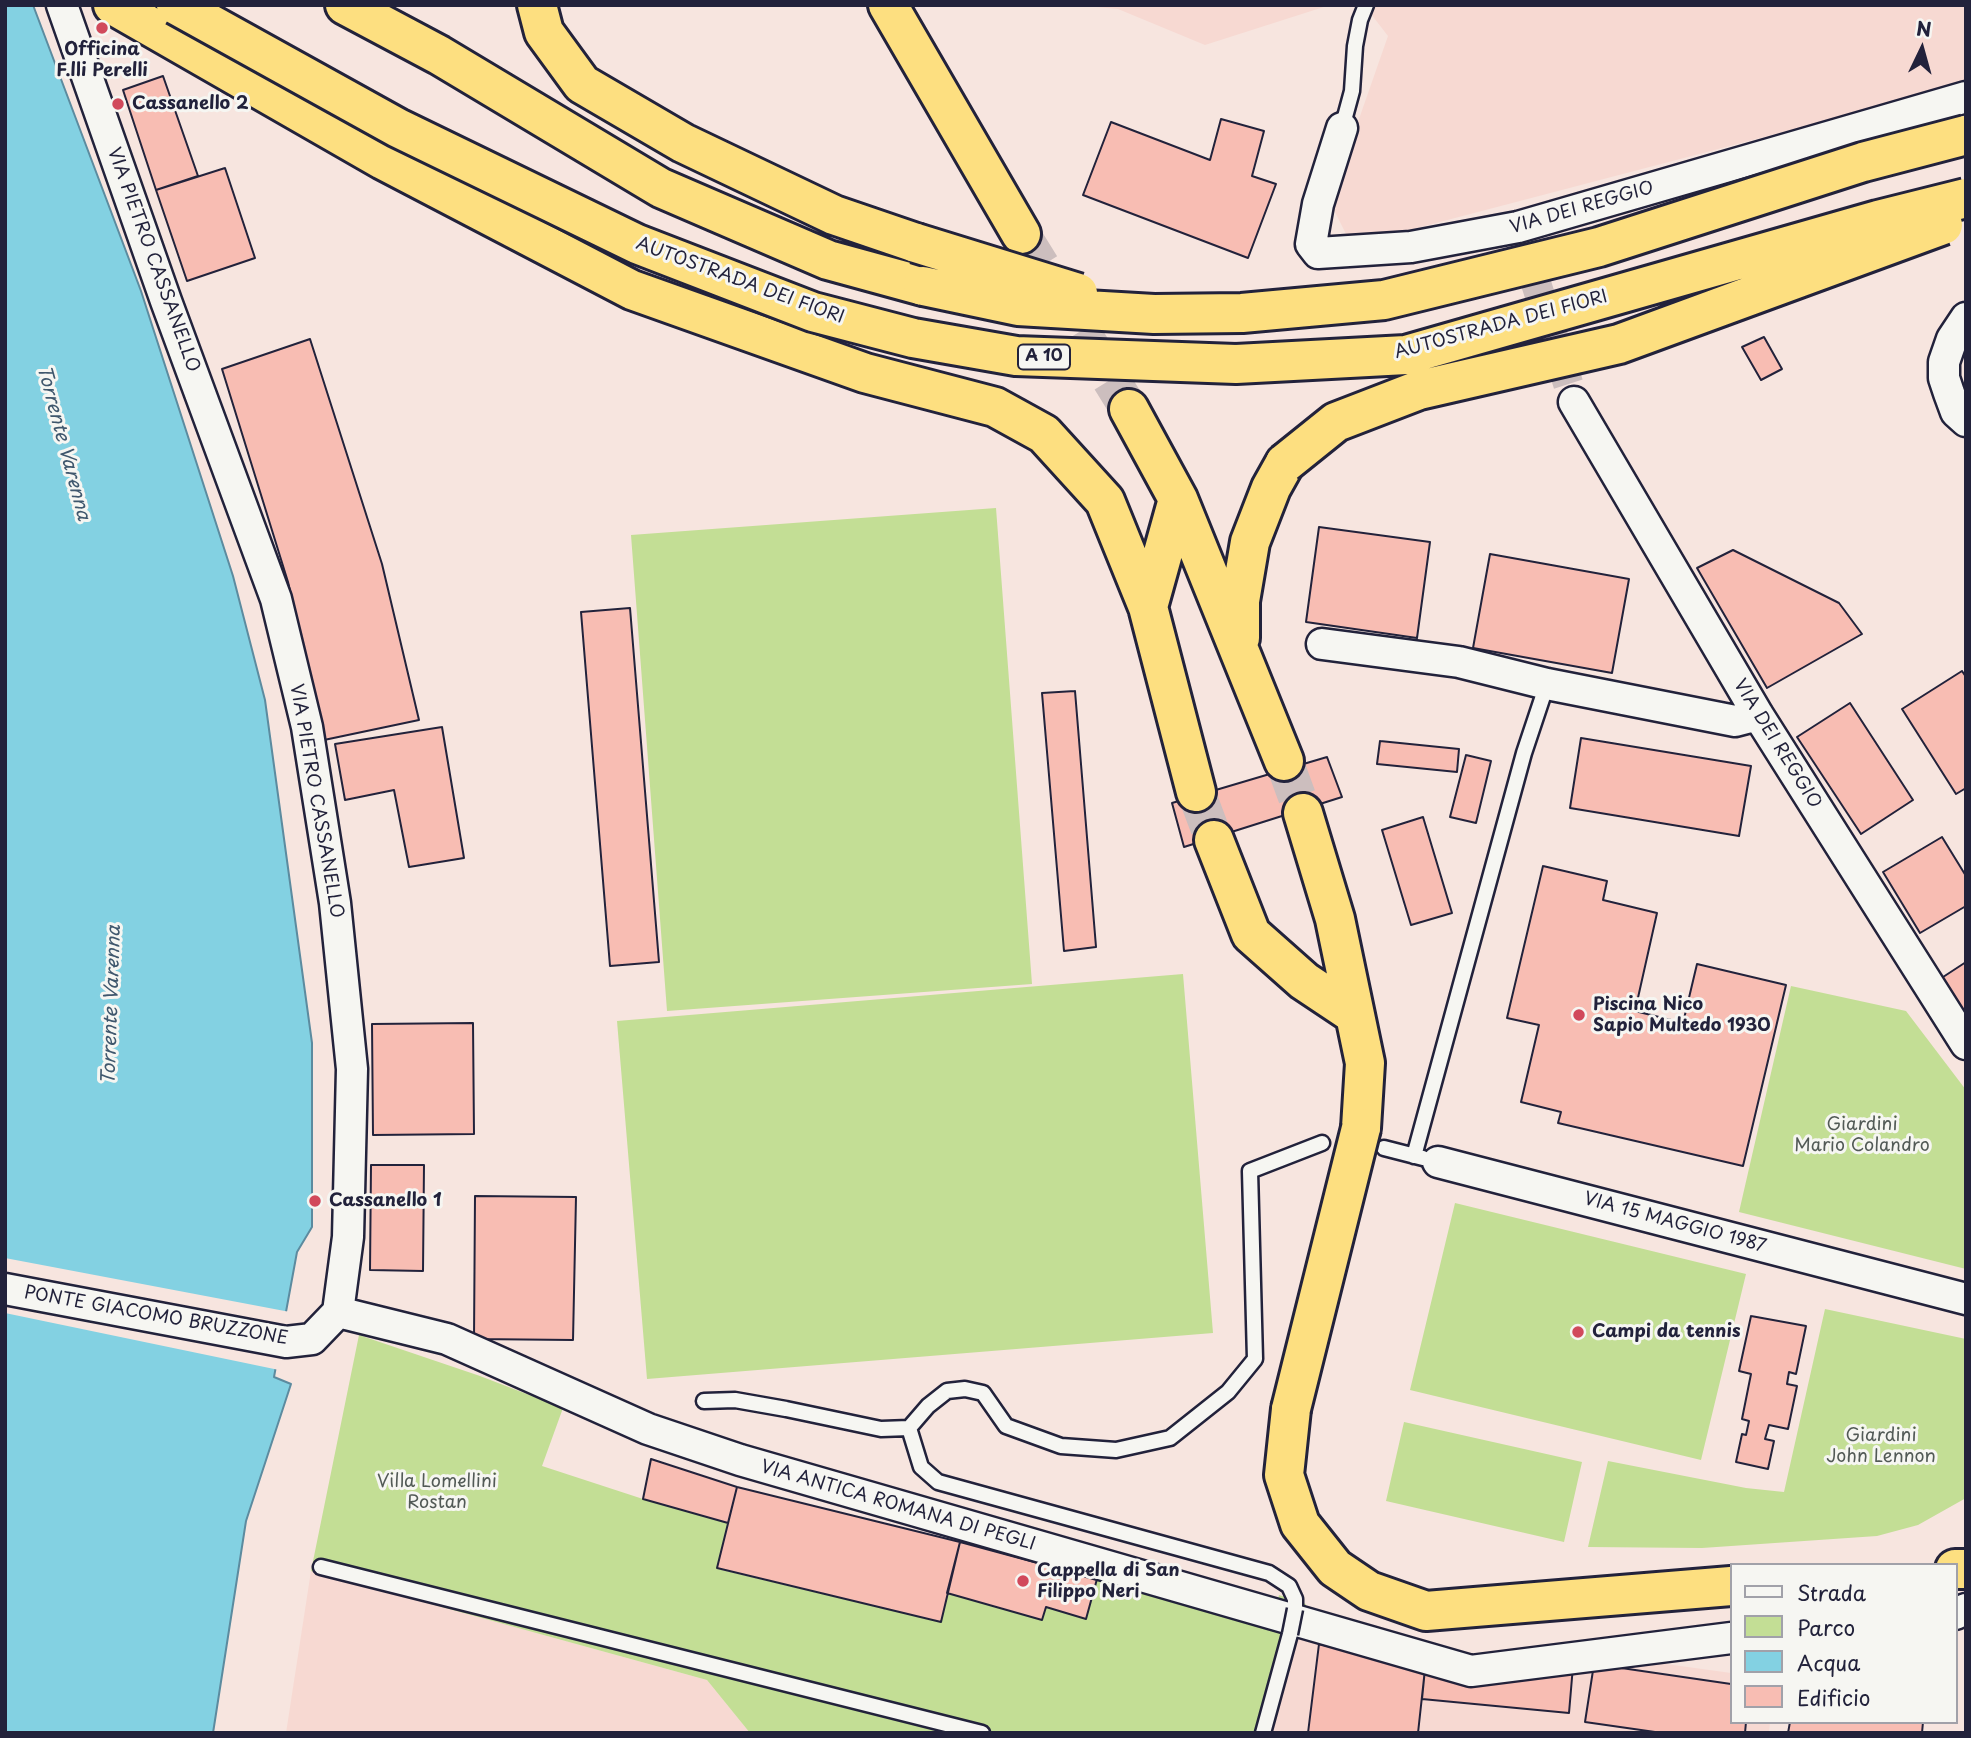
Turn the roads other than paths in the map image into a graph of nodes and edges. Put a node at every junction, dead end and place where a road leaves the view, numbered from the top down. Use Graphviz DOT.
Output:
graph roads {
  1 [pos="62,5"];
  2 [pos="113,5"];
  3 [pos="176,5"];
  4 [pos="345,5"];
  5 [pos="537,5"];
  6 [pos="888,5"];
  7 [pos="1366,5"];
  8 [pos="1966,97"];
  9 [pos="1342,128"];
  10 [pos="1966,135"];
  11 [pos="1966,198"];
  12 [pos="1966,217"];
  13 [pos="1021,234"];
  14 [pos="1154,314"];
  15 [pos="1966,318"];
  16 [pos="1574,402"];
  17 [pos="1129,408"];
  18 [pos="1966,421"];
  19 [pos="1178,499"];
  20 [pos="1148,607"];
  21 [pos="1322,644"];
  22 [pos="1243,661"];
  23 [pos="1547,684"];
  24 [pos="1758,715"];
  25 [pos="1284,761"];
  26 [pos="1196,792"];
  27 [pos="1303,813"];
  28 [pos="1214,840"];
  29 [pos="1355,1015"];
  30 [pos="1966,1044"];
  31 [pos="1373,1138"];
  32 [pos="1322,1143"];
  33 [pos="1426,1159"];
  34 [pos="5,1289"];
  35 [pos="1966,1298"];
  36 [pos="338,1312"];
  37 [pos="704,1401"];
  38 [pos="909,1428"];
  39 [pos="321,1567"];
  40 [pos="1730,1586"];
  41 [pos="1730,1638"];
  42 [pos="982,1733"];
  43 [pos="1263,1733"];
  1 -- 36 [label="street, VIA PIETRO CASSANELLO"];
  2 -- 20 [label="highway"];
  3 -- 11 [label="highway, AUTOSTRADA DEI FIORI / A 10, bridge"];
  4 -- 14 [label="highway, bridge"];
  5 -- 14 [label="highway, bridge"];
  6 -- 13 [label="highway"];
  7 -- 9 [label="lane"];
  8 -- 9 [label="street, VIA DEI REGGIO"];
  10 -- 14 [label="highway, bridge"];
  12 -- 22 [label="highway, bridge"];
  15 -- 18 [label="street"];
  16 -- 24 [label="street, VIA DEI REGGIO"];
  17 -- 19 [label="highway"];
  19 -- 20 [label="highway"];
  19 -- 22 [label="highway"];
  20 -- 26 [label="highway"];
  21 -- 23 [label="street"];
  22 -- 25 [label="highway"];
  23 -- 24 [label="street"];
  23 -- 33 [label="lane"];
  24 -- 30 [label="street, VIA DEI REGGIO"];
  27 -- 29 [label="highway"];
  28 -- 29 [label="highway"];
  29 -- 31 [label="highway"];
  31 -- 33 [label="lane, VIA 15 MAGGIO 1987"];
  31 -- 40 [label="highway, bridge"];
  32 -- 38 [label="lane"];
  33 -- 35 [label="street, VIA 15 MAGGIO 1987"];
  34 -- 36 [label="street, PONTE GIACOMO BRUZZONE"];
  36 -- 41 [label="street, VIA ANTICA ROMANA DI PEGLI"];
  37 -- 38 [label="lane"];
  38 -- 43 [label="lane, bridge"];
  39 -- 42 [label="lane"];
}
